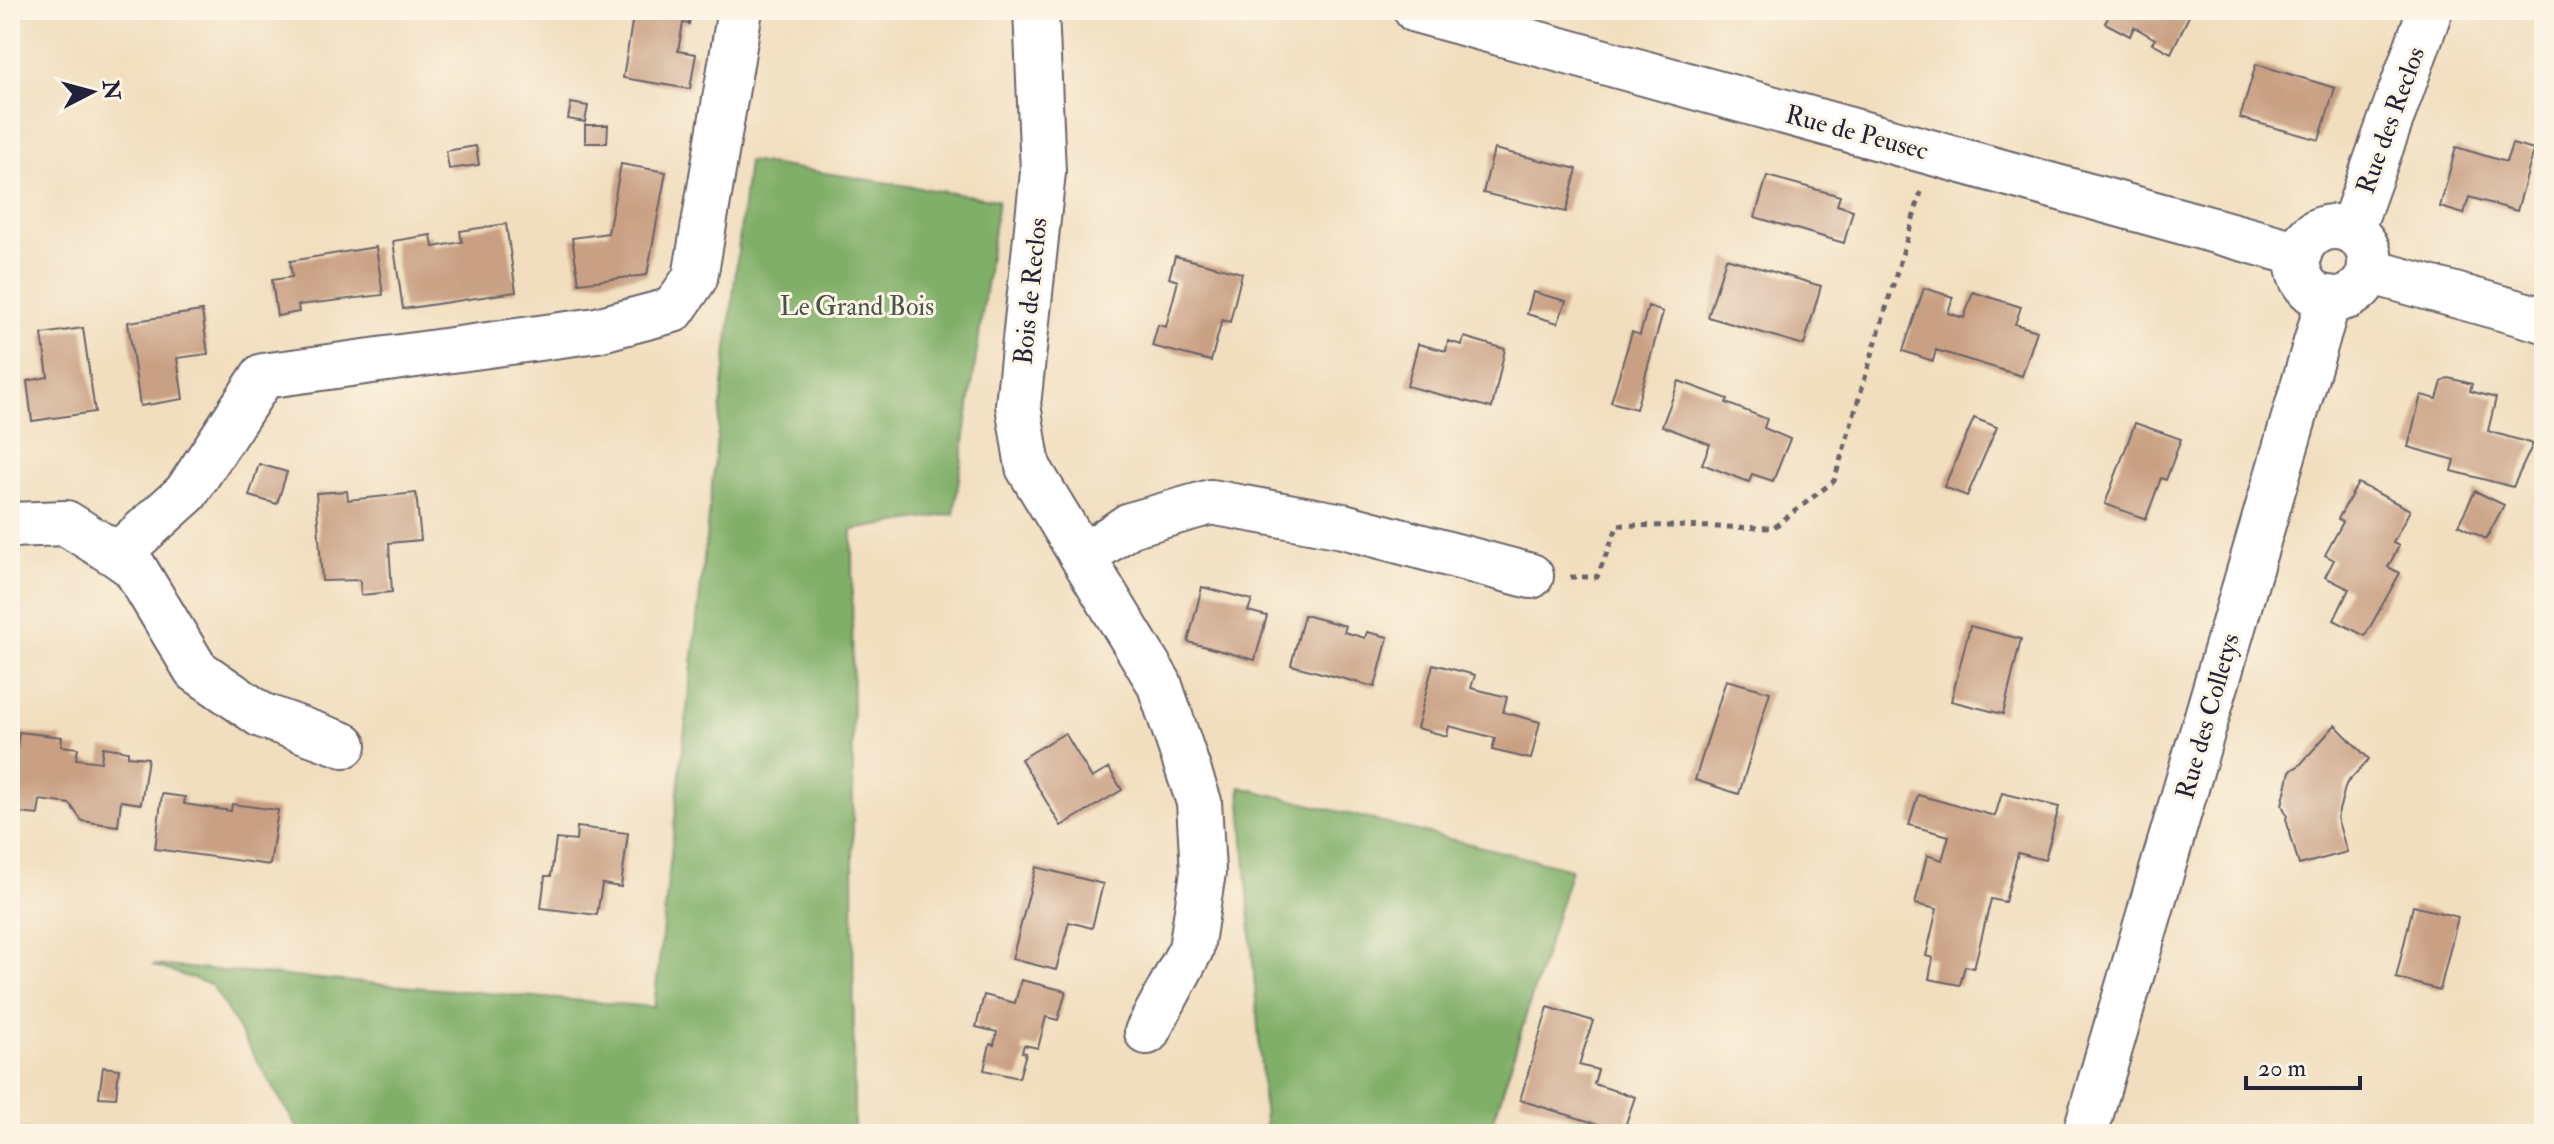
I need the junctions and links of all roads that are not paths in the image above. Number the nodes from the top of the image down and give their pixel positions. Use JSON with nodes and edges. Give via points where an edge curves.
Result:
{"nodes":[{"id":1,"x":740,"y":10,"type":"edge"},
{"id":2,"x":1036,"y":10,"type":"edge"},
{"id":3,"x":1416,"y":10,"type":"edge"},
{"id":4,"x":2430,"y":10,"type":"edge"},
{"id":5,"x":2351,"y":231,"type":"junction"},
{"id":6,"x":2299,"y":254,"type":"junction"},
{"id":7,"x":2369,"y":271,"type":"junction"},
{"id":8,"x":2329,"y":298,"type":"junction"},
{"id":9,"x":2544,"y":320,"type":"edge"},
{"id":10,"x":10,"y":525,"type":"edge"},
{"id":11,"x":117,"y":555,"type":"junction"},
{"id":12,"x":1084,"y":556,"type":"junction"},
{"id":13,"x":1531,"y":576,"type":"road end"},
{"id":14,"x":344,"y":745,"type":"dead end"},
{"id":15,"x":1147,"y":1032,"type":"dead end"},
{"id":16,"x":2085,"y":1134,"type":"edge"}],
"edges":[{"from":1,"to":11,"type":"street","via":[[695,278],[673,310],[597,330],[263,376],[186,493]]},
{"from":2,"to":12,"type":"street","name":"Bois de Reclos","via":[[1043,172],[1018,405],[1028,467]]},
{"from":3,"to":6,"type":"street","name":"Rue de Peusec"},
{"from":4,"to":5,"type":"street","name":"Rue des Reclos"},
{"from":5,"to":6,"type":"street","via":[[2320,230]]},
{"from":5,"to":7,"type":"street","via":[[2367,248]]},
{"from":6,"to":8,"type":"street","via":[[2301,277],[2317,295]]},
{"from":7,"to":8,"type":"street","via":[[2358,290]]},
{"from":7,"to":9,"type":"street"},
{"from":8,"to":16,"type":"street","name":"Rue des Colletys"},
{"from":10,"to":11,"type":"street","via":[[66,523]]},
{"from":11,"to":14,"type":"street","via":[[134,567],[196,670],[261,715]]},
{"from":12,"to":13,"type":"street","via":[[1130,525],[1211,502],[1343,526]]},
{"from":12,"to":15,"type":"street","name":"Bois de Reclos","via":[[1159,683],[1199,802],[1203,872],[1191,949]]}]}
